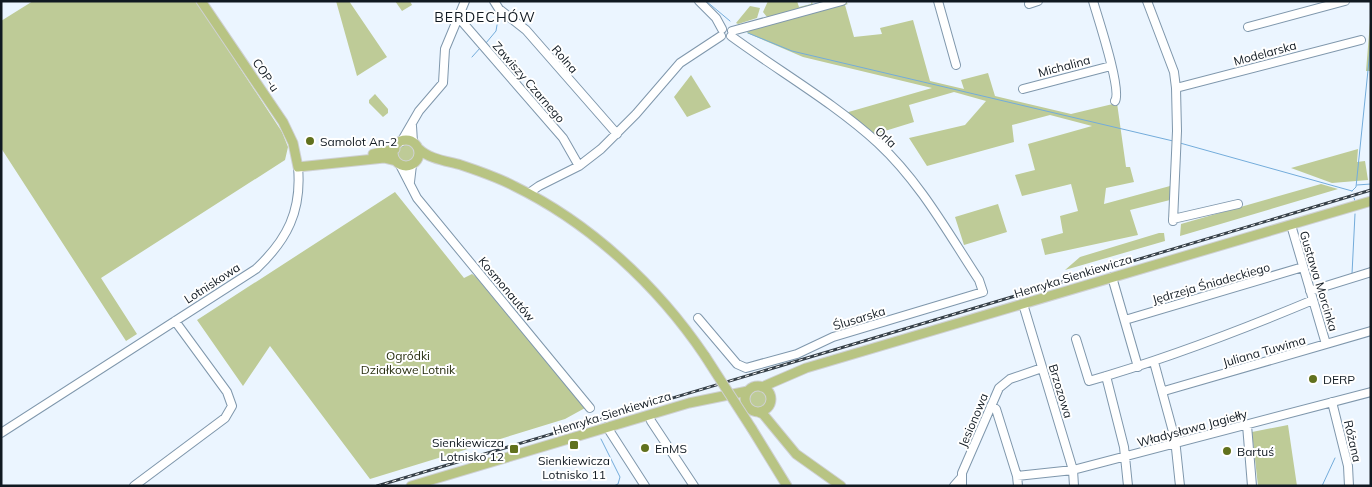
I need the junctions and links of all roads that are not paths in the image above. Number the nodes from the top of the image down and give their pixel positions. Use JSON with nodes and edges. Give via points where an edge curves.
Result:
{"nodes":[{"id":1,"x":201,"y":1,"type":"edge"},
{"id":2,"x":465,"y":1,"type":"edge"},
{"id":3,"x":494,"y":1,"type":"edge"},
{"id":4,"x":699,"y":1,"type":"edge"},
{"id":5,"x":842,"y":1,"type":"edge"},
{"id":6,"x":938,"y":1,"type":"edge"},
{"id":7,"x":1038,"y":1,"type":"edge"},
{"id":8,"x":1093,"y":1,"type":"edge"},
{"id":9,"x":1147,"y":1,"type":"edge"},
{"id":10,"x":1345,"y":1,"type":"edge"},
{"id":11,"x":1029,"y":4,"type":"dead end"},
{"id":12,"x":458,"y":17,"type":"junction"},
{"id":13,"x":748,"y":26,"type":"junction"},
{"id":14,"x":1248,"y":27,"type":"dead end"},
{"id":15,"x":722,"y":32,"type":"junction"},
{"id":16,"x":731,"y":33,"type":"junction"},
{"id":17,"x":1361,"y":40,"type":"dead end"},
{"id":18,"x":745,"y":46,"type":"junction"},
{"id":19,"x":956,"y":65,"type":"dead end"},
{"id":20,"x":1111,"y":66,"type":"junction"},
{"id":21,"x":1176,"y":88,"type":"junction"},
{"id":22,"x":1023,"y":89,"type":"dead end"},
{"id":23,"x":1115,"y":101,"type":"dead end"},
{"id":24,"x":411,"y":124,"type":"junction"},
{"id":25,"x":617,"y":134,"type":"junction"},
{"id":26,"x":398,"y":145,"type":"junction"},
{"id":27,"x":416,"y":146,"type":"junction"},
{"id":28,"x":437,"y":159,"type":"junction"},
{"id":29,"x":398,"y":163,"type":"junction"},
{"id":30,"x":414,"y":163,"type":"junction"},
{"id":31,"x":298,"y":164,"type":"junction"},
{"id":32,"x":579,"y":166,"type":"junction"},
{"id":33,"x":410,"y":184,"type":"junction"},
{"id":34,"x":544,"y":184,"type":"junction"},
{"id":35,"x":528,"y":194,"type":"junction"},
{"id":36,"x":542,"y":201,"type":"junction"},
{"id":37,"x":1371,"y":201,"type":"edge"},
{"id":38,"x":1238,"y":204,"type":"dead end"},
{"id":39,"x":1291,"y":225,"type":"junction"},
{"id":40,"x":1303,"y":268,"type":"junction"},
{"id":41,"x":1371,"y":272,"type":"edge"},
{"id":42,"x":1112,"y":277,"type":"junction"},
{"id":43,"x":1310,"y":291,"type":"junction"},
{"id":44,"x":983,"y":292,"type":"joint"},
{"id":45,"x":1313,"y":300,"type":"junction"},
{"id":46,"x":1023,"y":304,"type":"junction"},
{"id":47,"x":698,"y":318,"type":"dead end"},
{"id":48,"x":1125,"y":320,"type":"junction"},
{"id":49,"x":175,"y":321,"type":"junction"},
{"id":50,"x":1371,"y":331,"type":"edge"},
{"id":51,"x":1076,"y":339,"type":"dead end"},
{"id":52,"x":1326,"y":344,"type":"junction"},
{"id":53,"x":1154,"y":362,"type":"junction"},
{"id":54,"x":1138,"y":367,"type":"junction"},
{"id":55,"x":1042,"y":368,"type":"junction"},
{"id":56,"x":1106,"y":376,"type":"junction"},
{"id":57,"x":783,"y":378,"type":"junction"},
{"id":58,"x":762,"y":387,"type":"junction"},
{"id":59,"x":748,"y":391,"type":"junction"},
{"id":60,"x":1164,"y":391,"type":"junction"},
{"id":61,"x":1371,"y":392,"type":"edge"},
{"id":62,"x":728,"y":395,"type":"junction"},
{"id":63,"x":770,"y":396,"type":"junction"},
{"id":64,"x":1332,"y":402,"type":"junction"},
{"id":65,"x":746,"y":403,"type":"junction"},
{"id":66,"x":991,"y":406,"type":"junction"},
{"id":67,"x":769,"y":407,"type":"junction"},
{"id":68,"x":590,"y":408,"type":"dead end"},
{"id":69,"x":758,"y":412,"type":"junction"},
{"id":70,"x":649,"y":415,"type":"junction"},
{"id":71,"x":1247,"y":425,"type":"junction"},
{"id":72,"x":607,"y":427,"type":"junction"},
{"id":73,"x":777,"y":431,"type":"junction"},
{"id":74,"x":1,"y":433,"type":"edge"},
{"id":75,"x":1176,"y":444,"type":"junction"},
{"id":76,"x":1126,"y":457,"type":"junction"},
{"id":77,"x":1073,"y":470,"type":"junction"},
{"id":78,"x":1017,"y":476,"type":"junction"},
{"id":79,"x":962,"y":482,"type":"edge"},
{"id":80,"x":134,"y":486,"type":"edge"},
{"id":81,"x":411,"y":486,"type":"edge"},
{"id":82,"x":645,"y":486,"type":"edge"},
{"id":83,"x":694,"y":486,"type":"edge"},
{"id":84,"x":787,"y":486,"type":"edge"},
{"id":85,"x":840,"y":486,"type":"edge"},
{"id":86,"x":954,"y":486,"type":"edge"},
{"id":87,"x":1018,"y":486,"type":"edge"},
{"id":88,"x":1074,"y":486,"type":"edge"},
{"id":89,"x":1128,"y":486,"type":"edge"},
{"id":90,"x":1180,"y":486,"type":"edge"},
{"id":91,"x":1252,"y":486,"type":"edge"},
{"id":92,"x":1349,"y":486,"type":"edge"}],
"edges":[{"from":1,"to":31,"type":"main road","name":"COP-u","via":[[283,122]]},
{"from":2,"to":12,"type":"street"},
{"from":3,"to":25,"type":"street","name":"Rolna","via":[[499,9],[526,30]]},
{"from":4,"to":15,"type":"street","via":[[716,18]]},
{"from":5,"to":13,"type":"street"},
{"from":6,"to":19,"type":"street"},
{"from":7,"to":11,"type":"street"},
{"from":8,"to":20,"type":"street","name":"Michalina"},
{"from":9,"to":21,"type":"street","via":[[1174,72]]},
{"from":10,"to":14,"type":"street"},
{"from":12,"to":24,"type":"street","via":[[443,58],[443,83]]},
{"from":12,"to":32,"type":"street","name":"Zawiszy Czarnego","via":[[552,125]]},
{"from":13,"to":16,"type":"street"},
{"from":13,"to":18,"type":"street","via":[[742,36]]},
{"from":15,"to":16,"type":"street","via":[[726,39]]},
{"from":15,"to":25,"type":"street","via":[[680,62]]},
{"from":16,"to":18,"type":"street","name":"Orla"},
{"from":17,"to":21,"type":"street","name":"Modelarska"},
{"from":18,"to":44,"type":"street","name":"Orla","via":[[841,112],[879,144],[916,184],[979,280]]},
{"from":20,"to":22,"type":"street","name":"Michalina"},
{"from":20,"to":23,"type":"street","name":"Michalina","via":[[1117,96]]},
{"from":21,"to":38,"type":"street","via":[[1173,220]]},
{"from":24,"to":26,"type":"street"},
{"from":24,"to":27,"type":"street"},
{"from":25,"to":32,"type":"street"},
{"from":26,"to":27,"type":"main road"},
{"from":26,"to":29,"type":"main road"},
{"from":26,"to":31,"type":"main road","via":[[371,154]]},
{"from":27,"to":28,"type":"main road"},
{"from":27,"to":30,"type":"main road"},
{"from":28,"to":30,"type":"main road"},
{"from":28,"to":35,"type":"main road","via":[[486,173]]},
{"from":29,"to":30,"type":"main road"},
{"from":29,"to":31,"type":"main road","via":[[384,158]]},
{"from":29,"to":33,"type":"street","name":"Kosmonautów"},
{"from":30,"to":33,"type":"street"},
{"from":31,"to":49,"type":"street","name":"Lotniskowa","via":[[299,192],[295,213],[275,251],[256,269]]},
{"from":32,"to":34,"type":"street"},
{"from":33,"to":68,"type":"street","name":"Kosmonautów","via":[[417,198]]},
{"from":34,"to":35,"type":"street"},
{"from":34,"to":36,"type":"street"},
{"from":35,"to":36,"type":"main road"},
{"from":36,"to":84,"type":"main road","bridge":true,"via":[[600,243],[645,282],[675,315],[705,356]]},
{"from":37,"to":39,"type":"main road","name":"Henryka Sienkiewicza"},
{"from":39,"to":40,"type":"street","name":"Gustawa Morcinka"},
{"from":39,"to":42,"type":"main road","name":"Henryka Sienkiewicza"},
{"from":40,"to":43,"type":"street","name":"Gustawa Morcinka"},
{"from":40,"to":48,"type":"street","name":"Jędrzeja Śniadeckiego"},
{"from":41,"to":43,"type":"street"},
{"from":42,"to":46,"type":"main road","name":"Henryka Sienkiewicza"},
{"from":42,"to":48,"type":"street"},
{"from":43,"to":45,"type":"street","name":"Gustawa Morcinka"},
{"from":44,"to":47,"type":"street","name":"Ślusarska","via":[[833,337],[797,354],[743,368]]},
{"from":45,"to":52,"type":"street","name":"Gustawa Morcinka"},
{"from":45,"to":53,"type":"street"},
{"from":46,"to":55,"type":"street","name":"Brzozowa"},
{"from":46,"to":57,"type":"main road","name":"Henryka Sienkiewicza","via":[[806,368]]},
{"from":48,"to":54,"type":"street"},
{"from":49,"to":74,"type":"street","name":"Lotniskowa"},
{"from":49,"to":80,"type":"street","via":[[227,392],[232,406],[225,418]]},
{"from":50,"to":52,"type":"street","name":"Juliana Tuwima"},
{"from":51,"to":56,"type":"street","via":[[1089,382]]},
{"from":52,"to":60,"type":"street","name":"Juliana Tuwima"},
{"from":53,"to":54,"type":"street"},
{"from":53,"to":60,"type":"street"},
{"from":54,"to":56,"type":"street"},
{"from":55,"to":66,"type":"street","name":"Jesionowa","via":[[1003,382]]},
{"from":55,"to":77,"type":"street","name":"Brzozowa"},
{"from":56,"to":76,"type":"street"},
{"from":57,"to":58,"type":"main road","name":"Henryka Sienkiewicza"},
{"from":57,"to":63,"type":"main road"},
{"from":58,"to":59,"type":"main road"},
{"from":58,"to":63,"type":"main road"},
{"from":59,"to":62,"type":"main road","name":"Henryka Sienkiewicza"},
{"from":59,"to":65,"type":"main road"},
{"from":60,"to":75,"type":"street"},
{"from":61,"to":64,"type":"street","name":"Władysława Jagiełły"},
{"from":62,"to":65,"type":"main road"},
{"from":62,"to":70,"type":"main road","name":"Henryka Sienkiewicza"},
{"from":63,"to":67,"type":"main road"},
{"from":64,"to":71,"type":"street","name":"Władysława Jagiełły"},
{"from":64,"to":92,"type":"street","name":"Różana","via":[[1348,466]]},
{"from":65,"to":69,"type":"main road"},
{"from":66,"to":78,"type":"street","via":[[996,409]]},
{"from":66,"to":79,"type":"street","name":"Jesionowa"},
{"from":67,"to":69,"type":"main road"},
{"from":67,"to":73,"type":"main road"},
{"from":69,"to":73,"type":"main road"},
{"from":70,"to":72,"type":"main road","name":"Henryka Sienkiewicza"},
{"from":70,"to":83,"type":"street"},
{"from":71,"to":75,"type":"street","name":"Władysława Jagiełły"},
{"from":71,"to":91,"type":"street"},
{"from":72,"to":81,"type":"main road","name":"Henryka Sienkiewicza"},
{"from":72,"to":82,"type":"street"},
{"from":73,"to":85,"type":"main road","via":[[808,464]]},
{"from":75,"to":76,"type":"street","name":"Władysława Jagiełły"},
{"from":75,"to":90,"type":"street"},
{"from":76,"to":77,"type":"street","name":"Władysława Jagiełły"},
{"from":76,"to":89,"type":"street"},
{"from":77,"to":78,"type":"street","name":"Władysława Jagiełły"},
{"from":77,"to":88,"type":"street","name":"Brzozowa"},
{"from":78,"to":87,"type":"street"},
{"from":79,"to":86,"type":"street","name":"Jesionowa"}]}
